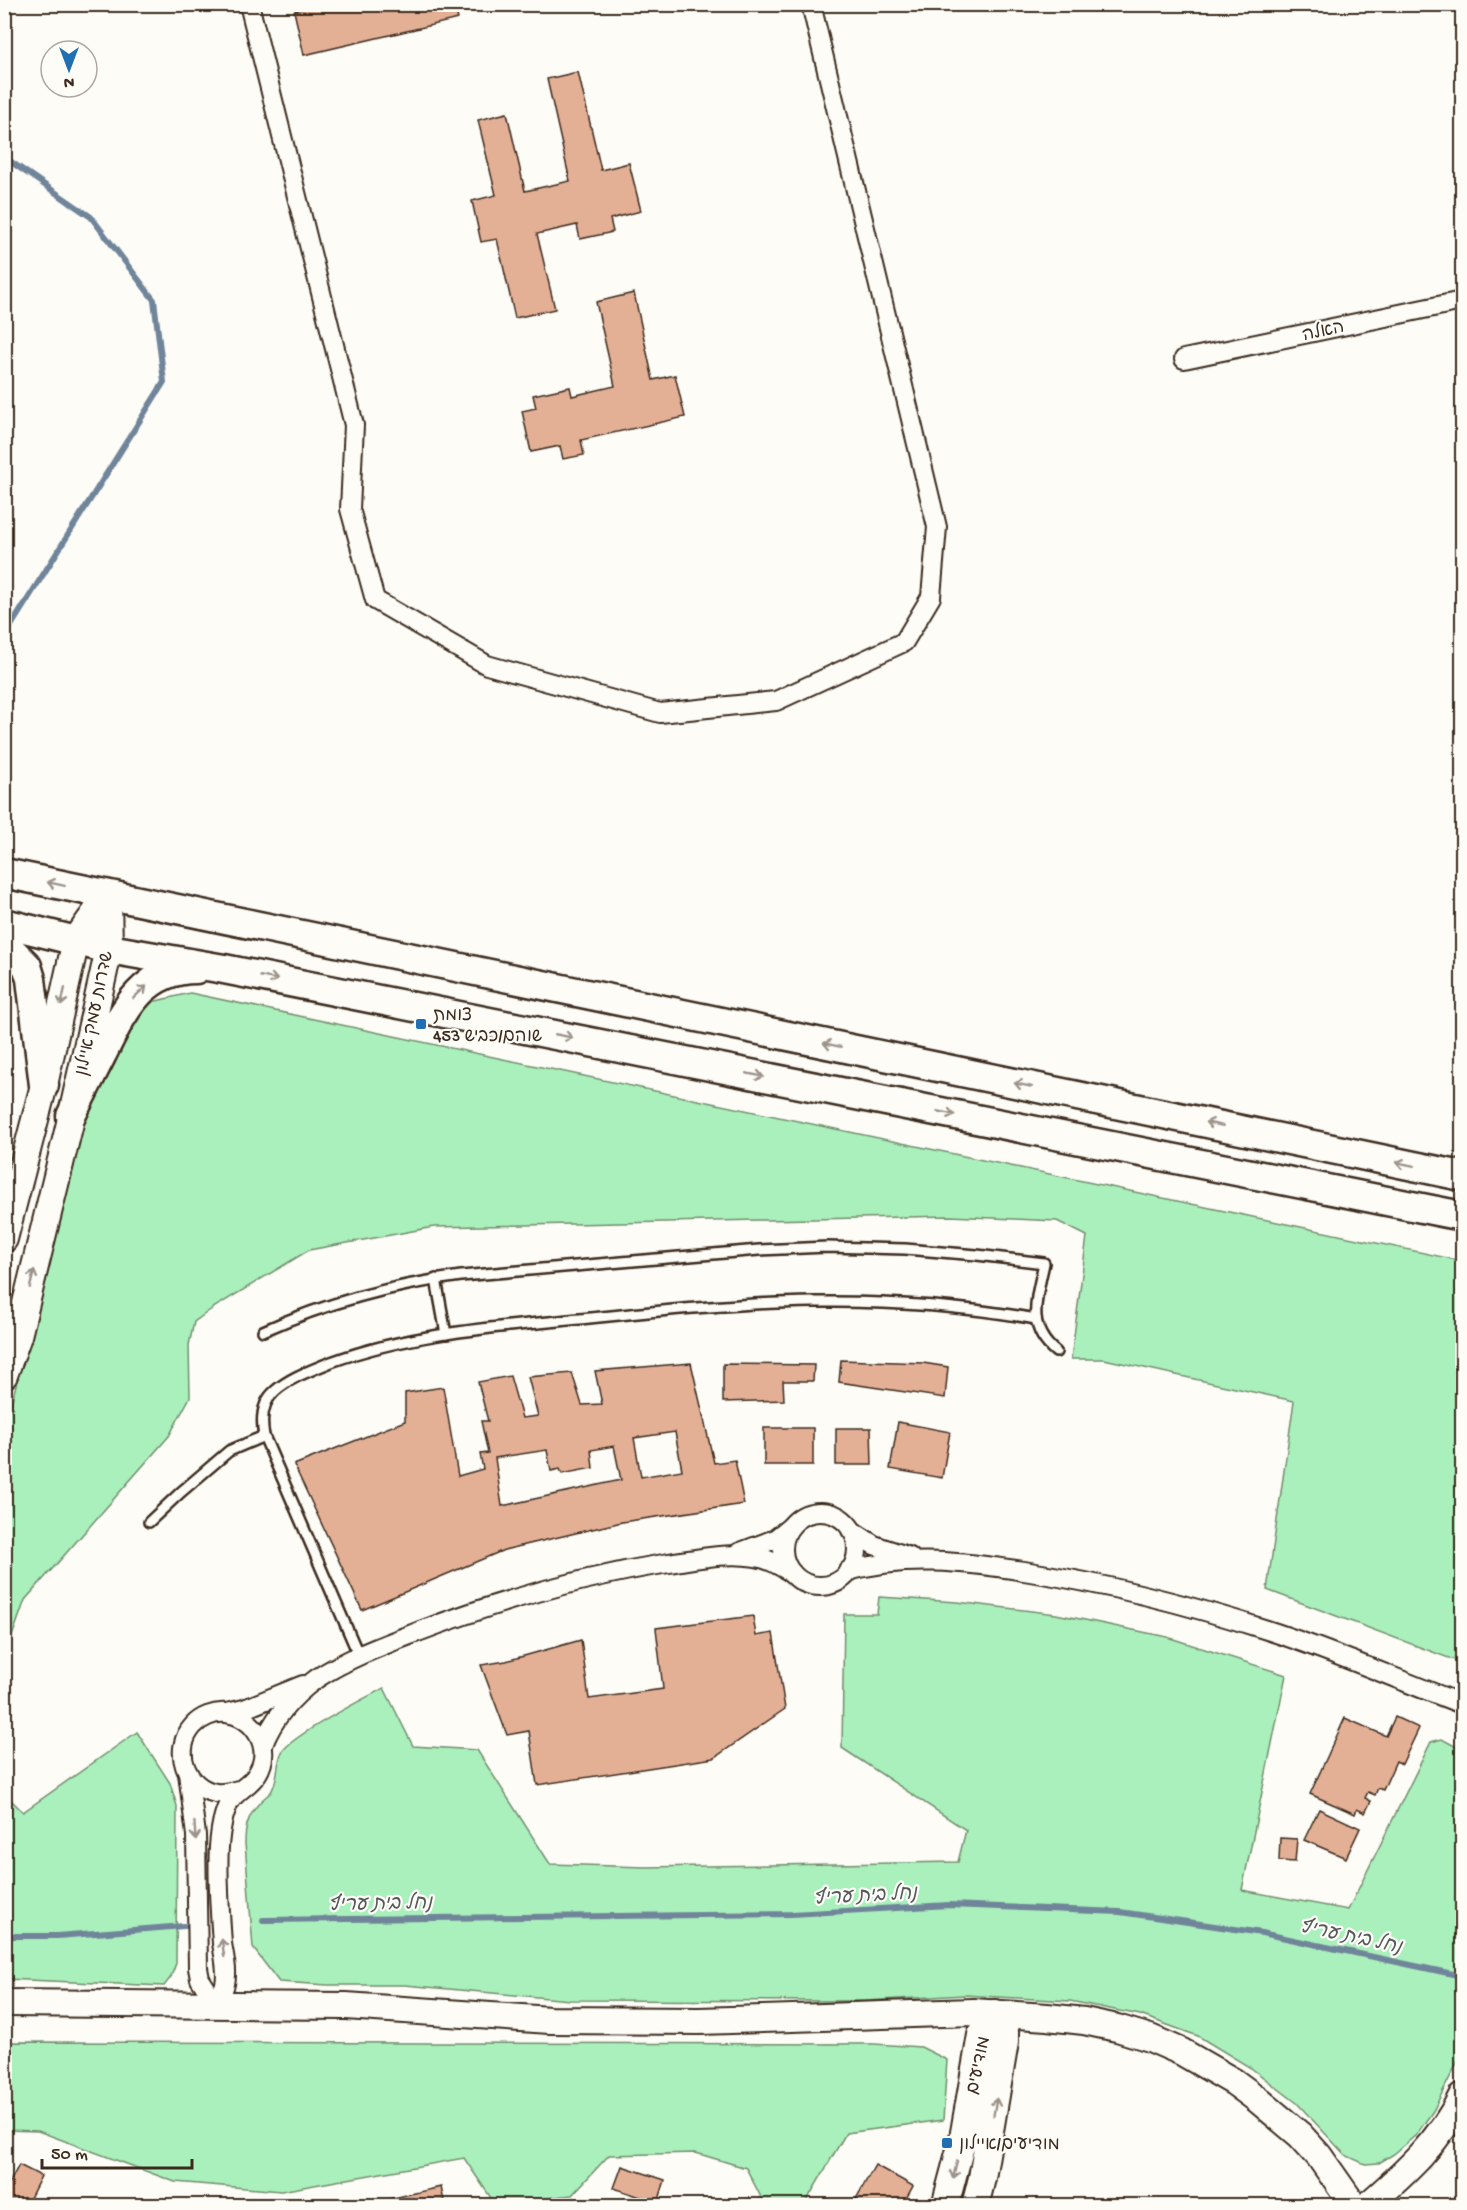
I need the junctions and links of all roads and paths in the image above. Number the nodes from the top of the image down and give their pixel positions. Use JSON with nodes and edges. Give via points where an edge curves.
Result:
{"nodes":[{"id":1,"x":249,"y":4,"type":"edge"},
{"id":2,"x":811,"y":4,"type":"edge"},
{"id":3,"x":1462,"y":301,"type":"edge"},
{"id":4,"x":1184,"y":359,"type":"dead end"},
{"id":5,"x":4,"y":873,"type":"edge"},
{"id":6,"x":108,"y":895,"type":"junction"},
{"id":7,"x":4,"y":923,"type":"edge"},
{"id":8,"x":76,"y":940,"type":"junction"},
{"id":9,"x":4,"y":943,"type":"edge"},
{"id":10,"x":109,"y":949,"type":"junction"},
{"id":11,"x":224,"y":969,"type":"junction"},
{"id":12,"x":44,"y":1085,"type":"junction"},
{"id":13,"x":71,"y":1116,"type":"junction"},
{"id":14,"x":1462,"y":1176,"type":"edge"},
{"id":15,"x":1462,"y":1216,"type":"edge"},
{"id":16,"x":4,"y":1239,"type":"edge"},
{"id":17,"x":436,"y":1279,"type":"junction"},
{"id":18,"x":1036,"y":1318,"type":"junction"},
{"id":19,"x":263,"y":1331,"type":"dead end"},
{"id":20,"x":446,"y":1334,"type":"junction"},
{"id":21,"x":1056,"y":1352,"type":"dead end"},
{"id":22,"x":4,"y":1375,"type":"edge"},
{"id":23,"x":264,"y":1436,"type":"junction"},
{"id":24,"x":149,"y":1522,"type":"dead end"},
{"id":25,"x":790,"y":1527,"type":"junction"},
{"id":26,"x":851,"y":1530,"type":"junction"},
{"id":27,"x":727,"y":1556,"type":"junction"},
{"id":28,"x":923,"y":1561,"type":"junction"},
{"id":29,"x":848,"y":1571,"type":"junction"},
{"id":30,"x":792,"y":1573,"type":"junction"},
{"id":31,"x":359,"y":1656,"type":"junction"},
{"id":32,"x":316,"y":1680,"type":"junction"},
{"id":33,"x":1462,"y":1704,"type":"edge"},
{"id":34,"x":227,"y":1713,"type":"junction"},
{"id":35,"x":263,"y":1745,"type":"junction"},
{"id":36,"x":188,"y":1773,"type":"junction"},
{"id":37,"x":238,"y":1790,"type":"junction"},
{"id":38,"x":4,"y":2003,"type":"edge"},
{"id":39,"x":217,"y":2005,"type":"junction"},
{"id":40,"x":995,"y":2013,"type":"junction"},
{"id":41,"x":1462,"y":2096,"type":"edge"},
{"id":42,"x":945,"y":2205,"type":"edge"},
{"id":43,"x":975,"y":2205,"type":"edge"},
{"id":44,"x":1354,"y":2205,"type":"edge"},
{"id":45,"x":1367,"y":2205,"type":"edge"}],
"edges":[{"from":1,"to":2,"type":"street","via":[[354,425],[350,509],[375,600],[487,664],[660,712],[776,700],[904,642],[931,597],[937,527]]},
{"from":3,"to":4,"type":"street","name":"האלה"},
{"from":6,"to":5,"type":"main road","one_way":true},
{"from":6,"to":8,"type":"street","name":"שדרות עמק איילון"},
{"from":6,"to":10,"type":"street","name":"שדרות עמק איילון"},
{"from":14,"to":6,"type":"main road","one_way":true},
{"from":7,"to":8,"type":"main road"},
{"from":8,"to":10,"type":"main road"},
{"from":8,"to":12,"type":"street","name":"שדרות עמק איילון","one_way":true},
{"from":9,"to":12,"type":"main road","via":[[27,966],[31,979]]},
{"from":10,"to":11,"type":"main road"},
{"from":10,"to":13,"type":"street","name":"שדרות עמק איילון"},
{"from":13,"to":11,"type":"main road","one_way":true,"via":[[132,999],[146,986],[186,969]]},
{"from":11,"to":15,"type":"main road","one_way":true},
{"from":12,"to":16,"type":"street","name":"שדרות עמק איילון"},
{"from":22,"to":13,"type":"street","name":"שדרות עמק איילון","one_way":true,"via":[[18,1336]]},
{"from":17,"to":18,"type":"lane","via":[[759,1250],[905,1250],[1044,1263]]},
{"from":17,"to":19,"type":"lane","via":[[373,1292]]},
{"from":17,"to":20,"type":"lane"},
{"from":18,"to":20,"type":"lane","via":[[943,1306],[814,1302],[677,1309]]},
{"from":18,"to":21,"type":"lane","via":[[1046,1344]]},
{"from":20,"to":23,"type":"lane","via":[[350,1355],[285,1383],[266,1401],[262,1414]]},
{"from":23,"to":24,"type":"lane","via":[[229,1451]]},
{"from":23,"to":31,"type":"lane"},
{"from":25,"to":26,"type":"street","via":[[802,1516],[824,1512],[841,1519]]},
{"from":25,"to":27,"type":"street","via":[[762,1545]]},
{"from":25,"to":30,"type":"street","via":[[783,1553]]},
{"from":26,"to":28,"type":"street","via":[[874,1545]]},
{"from":26,"to":29,"type":"street","via":[[856,1554]]},
{"from":27,"to":30,"type":"street","via":[[756,1557]]},
{"from":27,"to":31,"type":"street","via":[[647,1567],[547,1588]]},
{"from":28,"to":29,"type":"street"},
{"from":28,"to":33,"type":"street","via":[[1032,1572],[1149,1595],[1268,1630]]},
{"from":29,"to":30,"type":"street","via":[[834,1583],[822,1585],[807,1583]]},
{"from":31,"to":32,"type":"street"},
{"from":32,"to":34,"type":"street"},
{"from":32,"to":35,"type":"street","via":[[280,1713]]},
{"from":34,"to":35,"type":"street","via":[[253,1726]]},
{"from":34,"to":36,"type":"street","via":[[204,1717],[187,1734],[182,1758]]},
{"from":35,"to":37,"type":"street","via":[[259,1772]]},
{"from":36,"to":37,"type":"street","via":[[209,1791],[225,1794]]},
{"from":36,"to":39,"type":"street","one_way":true,"via":[[196,1835],[198,1968]]},
{"from":39,"to":37,"type":"street","one_way":true,"via":[[225,1984],[226,1965],[219,1848],[224,1815]]},
{"from":38,"to":39,"type":"street"},
{"from":39,"to":40,"type":"street","via":[[346,2006],[550,2020],[699,2021]]},
{"from":40,"to":42,"type":"street","name":"מודיעים","one_way":true,"via":[[981,2035],[963,2138]]},
{"from":43,"to":40,"type":"street","name":"מודיעים","one_way":true,"via":[[1004,2050],[1005,2032]]},
{"from":40,"to":44,"type":"street","via":[[1117,2028],[1191,2056],[1257,2098],[1299,2135]]},
{"from":41,"to":45,"type":"street","via":[[1435,2142]]}]}
